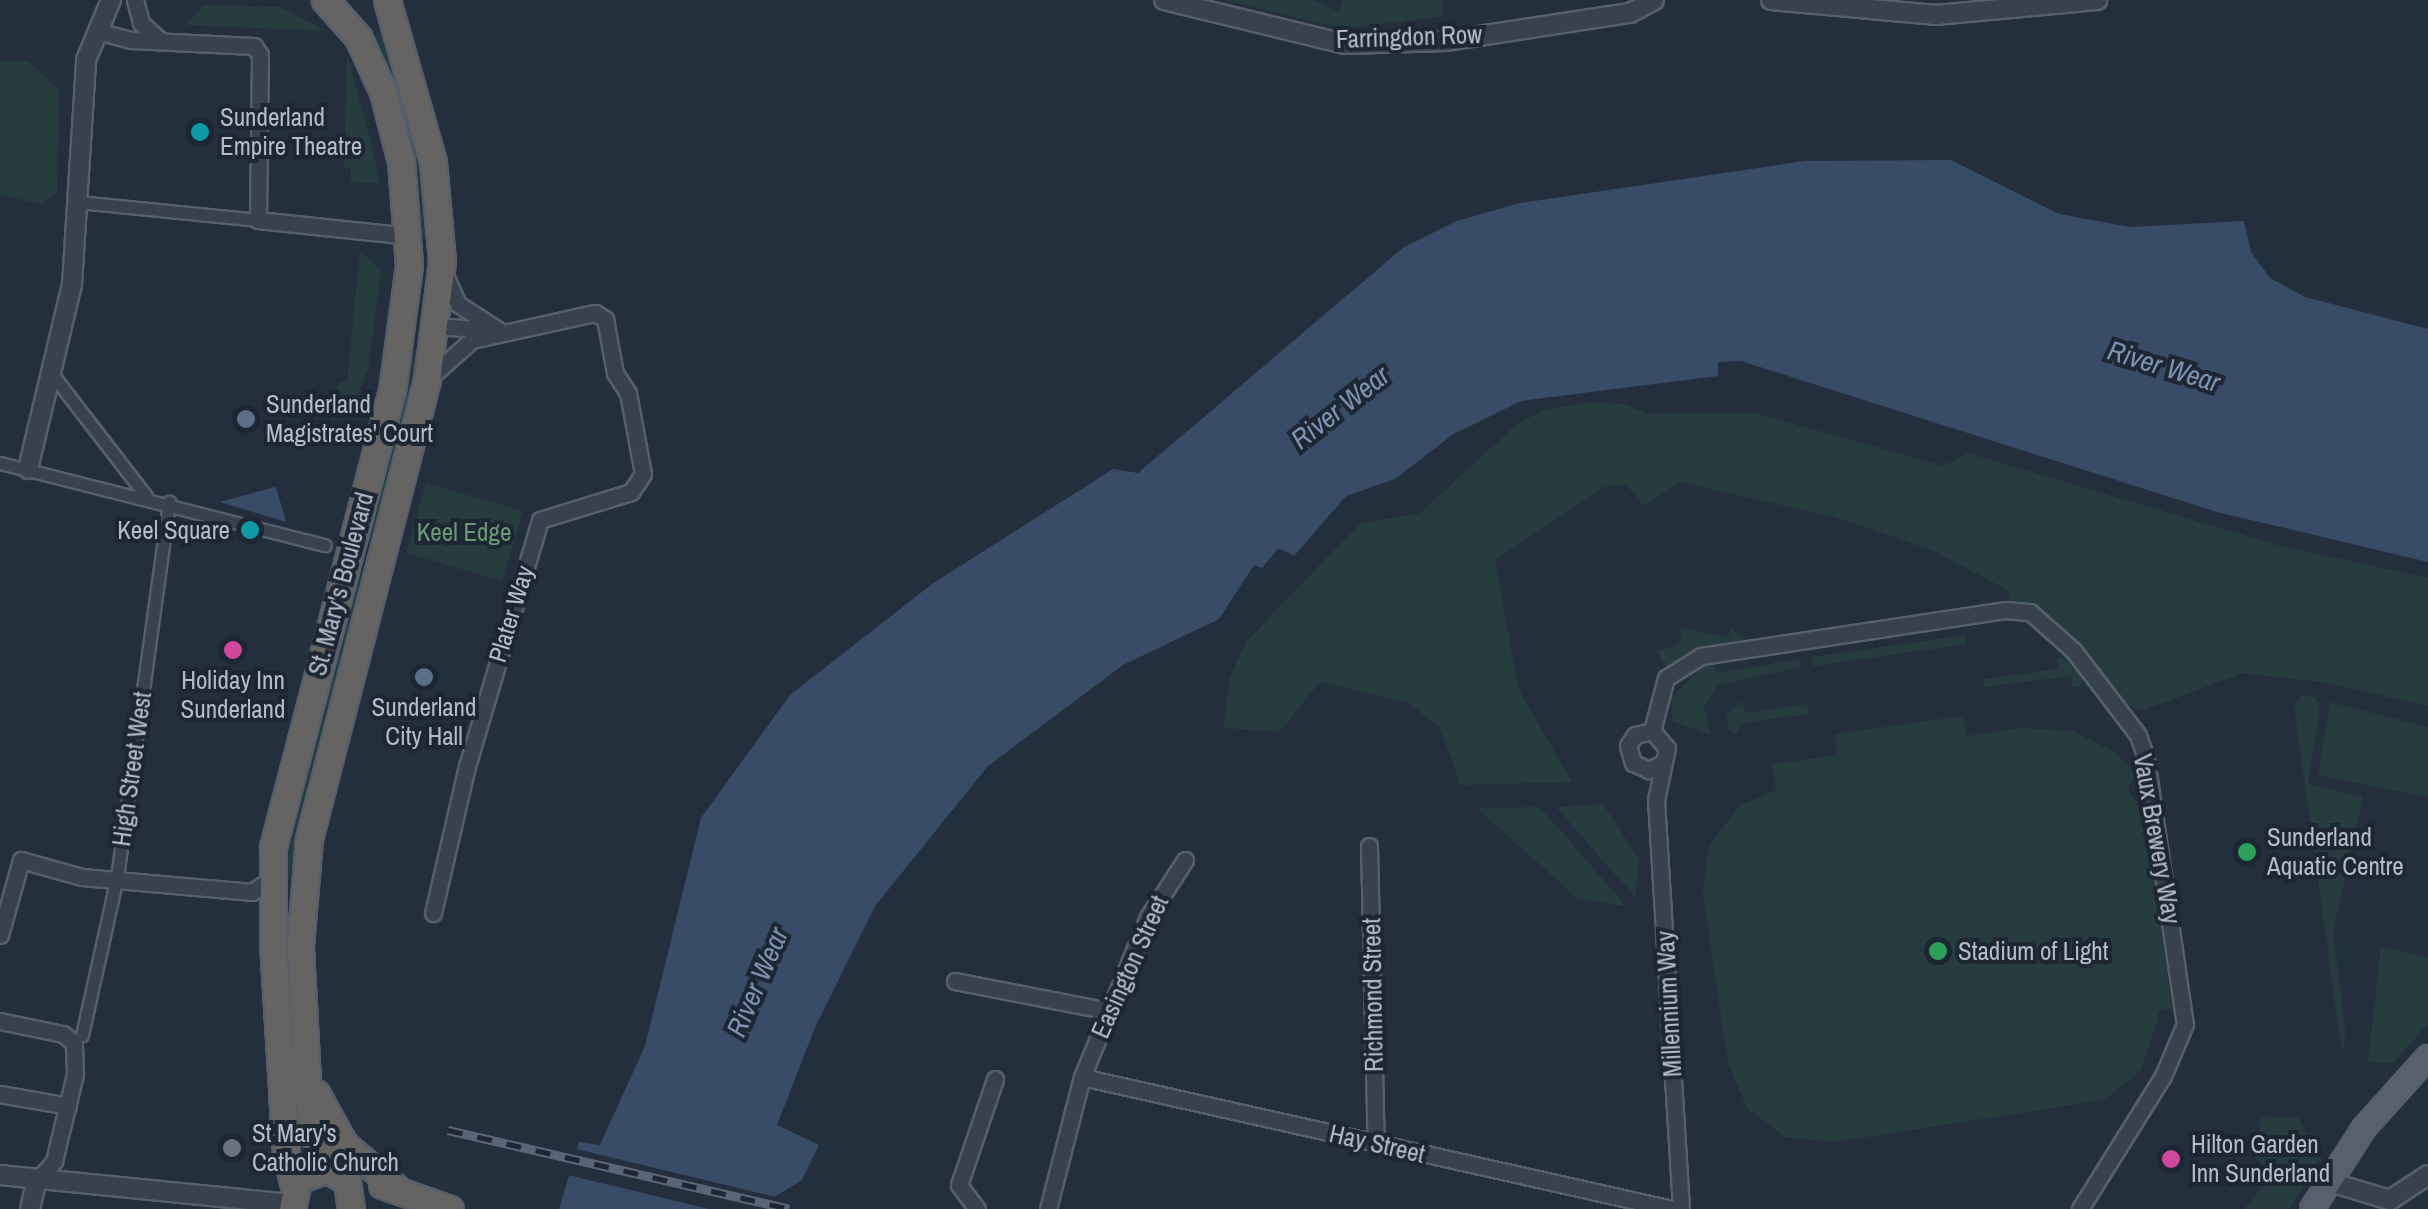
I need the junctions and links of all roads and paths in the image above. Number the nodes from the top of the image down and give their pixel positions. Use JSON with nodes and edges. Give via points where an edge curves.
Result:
{"nodes":[{"id":1,"x":124,"y":0,"type":"edge"},
{"id":2,"x":135,"y":0,"type":"edge"},
{"id":3,"x":325,"y":0,"type":"edge"},
{"id":4,"x":387,"y":0,"type":"edge"},
{"id":5,"x":1164,"y":0,"type":"edge"},
{"id":6,"x":1654,"y":0,"type":"edge"},
{"id":7,"x":1771,"y":0,"type":"edge"},
{"id":8,"x":2097,"y":0,"type":"edge"},
{"id":9,"x":109,"y":6,"type":"edge"},
{"id":10,"x":97,"y":31,"type":"junction"},
{"id":11,"x":160,"y":40,"type":"junction"},
{"id":12,"x":79,"y":202,"type":"junction"},
{"id":13,"x":258,"y":220,"type":"junction"},
{"id":14,"x":409,"y":236,"type":"junction"},
{"id":15,"x":442,"y":260,"type":"junction"},
{"id":16,"x":437,"y":326,"type":"junction"},
{"id":17,"x":498,"y":330,"type":"junction"},
{"id":18,"x":52,"y":374,"type":"junction"},
{"id":19,"x":427,"y":380,"type":"junction"},
{"id":20,"x":0,"y":463,"type":"edge"},
{"id":21,"x":28,"y":469,"type":"junction"},
{"id":22,"x":146,"y":496,"type":"junction"},
{"id":23,"x":169,"y":502,"type":"junction"},
{"id":24,"x":326,"y":545,"type":"dead end"},
{"id":25,"x":1652,"y":731,"type":"junction"},
{"id":26,"x":1663,"y":763,"type":"junction"},
{"id":27,"x":1643,"y":770,"type":"junction"},
{"id":28,"x":1656,"y":800,"type":"junction"},
{"id":29,"x":1369,"y":846,"type":"dead end"},
{"id":30,"x":1185,"y":860,"type":"dead end"},
{"id":31,"x":117,"y":880,"type":"junction"},
{"id":32,"x":270,"y":880,"type":"junction"},
{"id":33,"x":433,"y":912,"type":"dead end"},
{"id":34,"x":2,"y":934,"type":"edge"},
{"id":35,"x":955,"y":980,"type":"dead end"},
{"id":36,"x":1110,"y":1010,"type":"junction"},
{"id":37,"x":0,"y":1021,"type":"edge"},
{"id":38,"x":78,"y":1039,"type":"junction"},
{"id":39,"x":2428,"y":1057,"type":"edge"},
{"id":40,"x":309,"y":1073,"type":"junction"},
{"id":41,"x":1082,"y":1077,"type":"junction"},
{"id":42,"x":995,"y":1079,"type":"dead end"},
{"id":43,"x":0,"y":1094,"type":"edge"},
{"id":44,"x":68,"y":1106,"type":"junction"},
{"id":45,"x":1376,"y":1144,"type":"junction"},
{"id":46,"x":2428,"y":1175,"type":"edge"},
{"id":47,"x":0,"y":1176,"type":"edge"},
{"id":48,"x":341,"y":1176,"type":"junction"},
{"id":49,"x":36,"y":1182,"type":"junction"},
{"id":50,"x":2330,"y":1182,"type":"junction"},
{"id":51,"x":395,"y":1186,"type":"junction"},
{"id":52,"x":292,"y":1200,"type":"edge"},
{"id":53,"x":30,"y":1209,"type":"edge"},
{"id":54,"x":351,"y":1209,"type":"edge"},
{"id":55,"x":450,"y":1209,"type":"edge"},
{"id":56,"x":977,"y":1209,"type":"edge"},
{"id":57,"x":1048,"y":1209,"type":"edge"},
{"id":58,"x":1672,"y":1209,"type":"edge"},
{"id":59,"x":1681,"y":1209,"type":"edge"},
{"id":60,"x":2080,"y":1209,"type":"edge"},
{"id":61,"x":2312,"y":1209,"type":"edge"}],
"edges":[{"from":1,"to":9,"type":"street"},
{"from":2,"to":11,"type":"street","via":[[141,23]]},
{"from":3,"to":14,"type":"highway","name":"St. Mary's Boulevard","via":[[358,37],[376,72],[400,162]]},
{"from":4,"to":15,"type":"highway","name":"St. Mary's Boulevard","via":[[429,142]]},
{"from":5,"to":6,"type":"street","name":"Farringdon Row","via":[[1345,44],[1446,41],[1630,13]]},
{"from":7,"to":8,"type":"street","via":[[1936,15]]},
{"from":9,"to":10,"type":"street"},
{"from":10,"to":11,"type":"street"},
{"from":10,"to":12,"type":"street","via":[[82,80]]},
{"from":11,"to":13,"type":"street","via":[[243,42],[260,55]]},
{"from":12,"to":13,"type":"street"},
{"from":12,"to":18,"type":"street","via":[[72,285]]},
{"from":13,"to":14,"type":"street"},
{"from":14,"to":32,"type":"highway","name":"St. Mary's Boulevard","via":[[402,349],[286,791]]},
{"from":15,"to":16,"type":"highway","name":"St. Mary's Boulevard"},
{"from":15,"to":17,"type":"street","via":[[452,297]]},
{"from":16,"to":17,"type":"street"},
{"from":16,"to":19,"type":"highway","name":"St. Mary's Boulevard"},
{"from":17,"to":19,"type":"street","via":[[462,345]]},
{"from":17,"to":33,"type":"street","name":"Plater Way","via":[[595,313],[605,320],[643,474],[632,492],[540,520]]},
{"from":18,"to":21,"type":"street"},
{"from":18,"to":22,"type":"street"},
{"from":19,"to":40,"type":"highway","name":"St. Mary's Boulevard","via":[[308,840],[300,946]]},
{"from":20,"to":21,"type":"street"},
{"from":21,"to":22,"type":"street"},
{"from":22,"to":23,"type":"street"},
{"from":23,"to":24,"type":"street"},
{"from":23,"to":31,"type":"street","name":"High Street West"},
{"from":25,"to":26,"type":"street","via":[[1666,742]]},
{"from":25,"to":27,"type":"street","via":[[1635,735],[1628,746],[1629,758]]},
{"from":25,"to":60,"type":"street","name":"Vaux Brewery Way","via":[[1666,678],[1702,656],[2005,610],[2030,612],[2073,650],[2138,735],[2146,758],[2184,1024],[2163,1076]]},
{"from":26,"to":27,"type":"street"},
{"from":26,"to":28,"type":"street","name":"Millennium Way"},
{"from":27,"to":28,"type":"street","name":"Millennium Way"},
{"from":28,"to":59,"type":"street","name":"Millennium Way"},
{"from":29,"to":45,"type":"street","name":"Richmond Street"},
{"from":30,"to":36,"type":"street","name":"Easington Street","via":[[1148,916]]},
{"from":31,"to":32,"type":"street","via":[[252,892]]},
{"from":31,"to":34,"type":"street","via":[[20,860]]},
{"from":31,"to":38,"type":"street","name":"High Street West"},
{"from":32,"to":52,"type":"highway","name":"St. Mary's Boulevard"},
{"from":35,"to":36,"type":"street"},
{"from":36,"to":41,"type":"street","name":"Easington Street"},
{"from":37,"to":38,"type":"street"},
{"from":38,"to":44,"type":"street","name":"High Street West"},
{"from":39,"to":50,"type":"main road","via":[[2364,1128]]},
{"from":40,"to":48,"type":"highway","name":"St. Mary's Boulevard","via":[[312,1130]]},
{"from":40,"to":51,"type":"highway","via":[[338,1137]]},
{"from":41,"to":45,"type":"street","name":"Hay Street"},
{"from":41,"to":57,"type":"street","name":"Easington Street"},
{"from":42,"to":56,"type":"street","via":[[959,1185]]},
{"from":43,"to":44,"type":"street"},
{"from":44,"to":49,"type":"street","name":"High Street West","via":[[54,1161]]},
{"from":45,"to":58,"type":"street","name":"Hay Street"},
{"from":46,"to":50,"type":"street","via":[[2390,1200]]},
{"from":47,"to":49,"type":"street"},
{"from":48,"to":51,"type":"highway"},
{"from":48,"to":52,"type":"highway","via":[[310,1171]]},
{"from":48,"to":54,"type":"highway","name":"St. Mary's Boulevard"},
{"from":49,"to":52,"type":"street"},
{"from":49,"to":53,"type":"street","name":"High Street West"},
{"from":50,"to":61,"type":"main road"},
{"from":51,"to":55,"type":"highway"}]}
